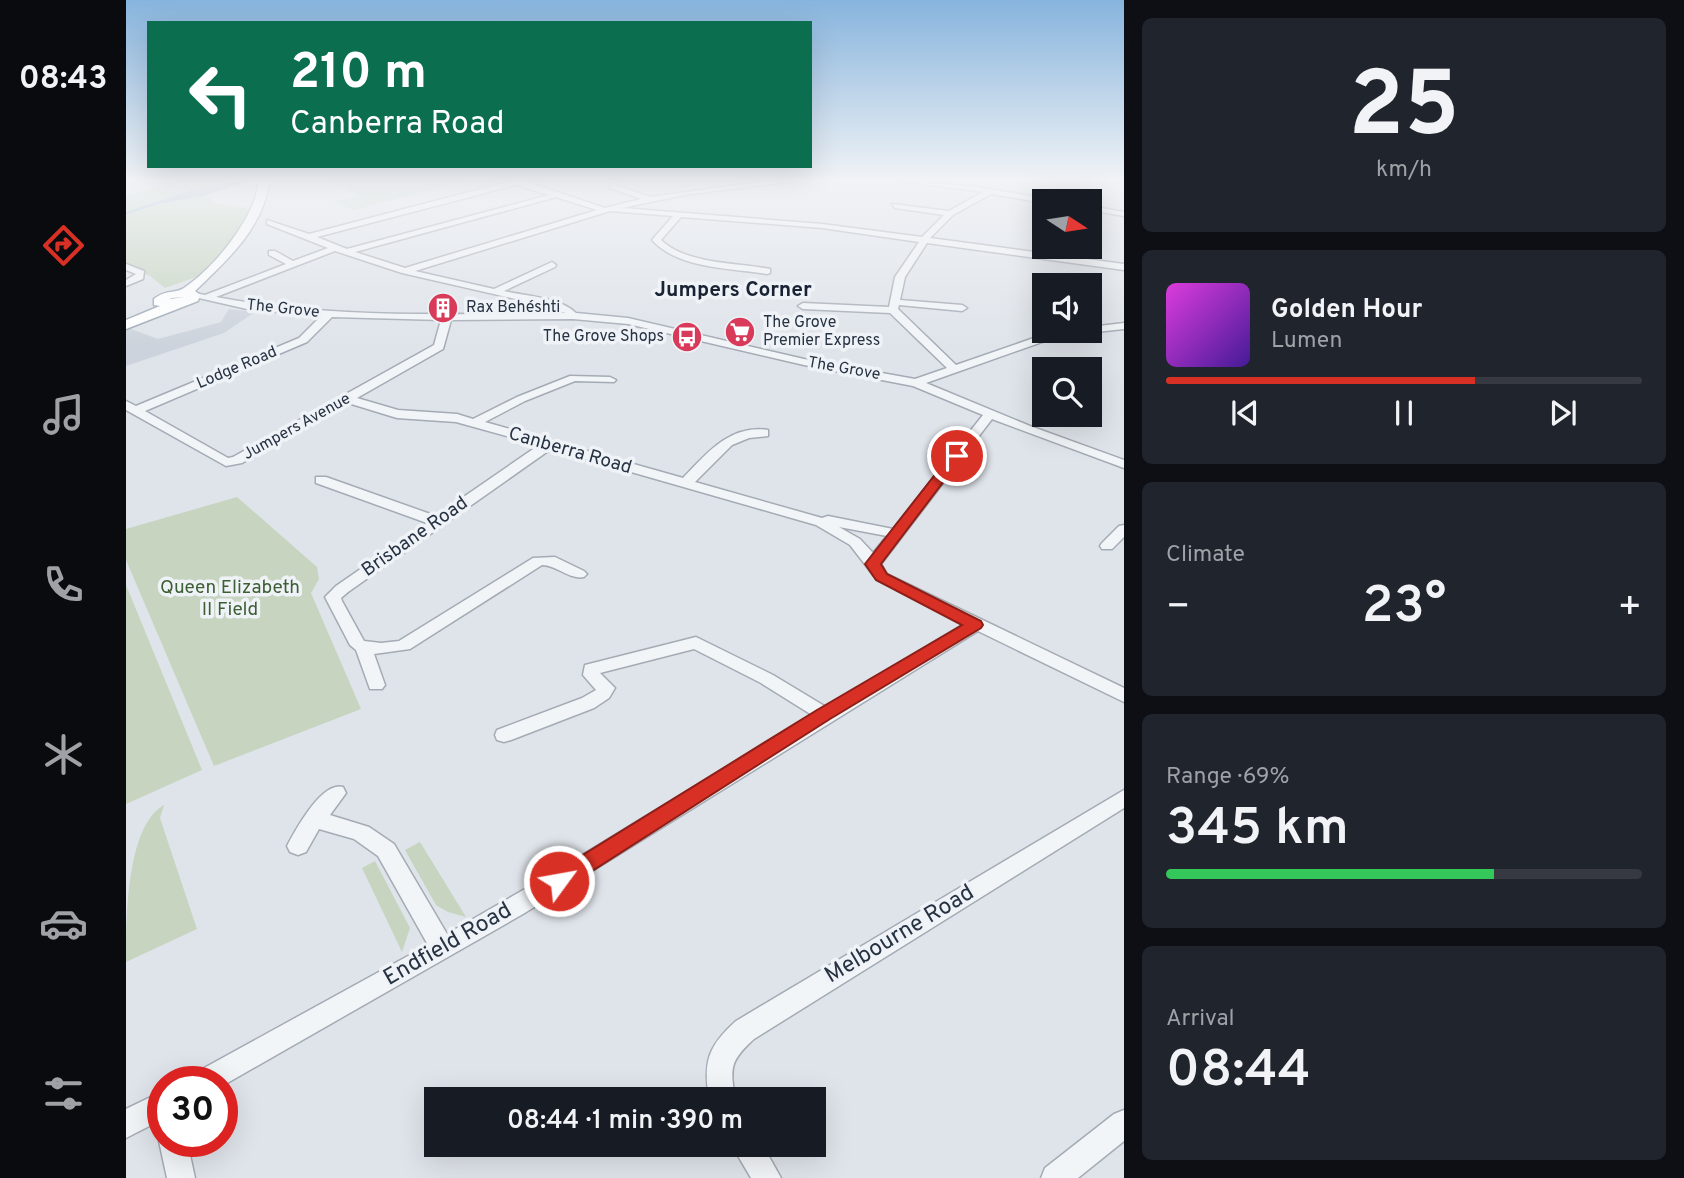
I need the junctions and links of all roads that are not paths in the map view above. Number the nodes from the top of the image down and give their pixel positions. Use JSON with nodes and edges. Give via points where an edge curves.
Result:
{"nodes":[{"id":1,"x":240,"y":236,"type":"edge"},
{"id":2,"x":313,"y":236,"type":"edge"},
{"id":3,"x":408,"y":236,"type":"edge"},
{"id":4,"x":520,"y":236,"type":"edge"},
{"id":5,"x":660,"y":236,"type":"edge"},
{"id":6,"x":899,"y":236,"type":"edge"},
{"id":7,"x":928,"y":236,"type":"edge"},
{"id":8,"x":309,"y":237,"type":"joint"},
{"id":9,"x":925,"y":239,"type":"junction"},
{"id":10,"x":335,"y":248,"type":"junction"},
{"id":11,"x":272,"y":253,"type":"dead end"},
{"id":12,"x":346,"y":253,"type":"junction"},
{"id":13,"x":294,"y":265,"type":"junction"},
{"id":14,"x":552,"y":265,"type":"dead end"},
{"id":15,"x":126,"y":267,"type":"edge"},
{"id":16,"x":1124,"y":267,"type":"edge"},
{"id":17,"x":405,"y":271,"type":"junction"},
{"id":18,"x":767,"y":272,"type":"dead end"},
{"id":19,"x":126,"y":282,"type":"edge"},
{"id":20,"x":494,"y":292,"type":"junction"},
{"id":21,"x":184,"y":299,"type":"junction"},
{"id":22,"x":217,"y":301,"type":"junction"},
{"id":23,"x":803,"y":306,"type":"dead end"},
{"id":24,"x":894,"y":306,"type":"junction"},
{"id":25,"x":962,"y":308,"type":"dead end"},
{"id":26,"x":556,"y":312,"type":"junction"},
{"id":27,"x":330,"y":314,"type":"junction"},
{"id":28,"x":447,"y":317,"type":"junction"},
{"id":29,"x":126,"y":323,"type":"edge"},
{"id":30,"x":1124,"y":326,"type":"edge"},
{"id":31,"x":1102,"y":329,"type":"edge"},
{"id":32,"x":1032,"y":343,"type":"edge"},
{"id":33,"x":954,"y":369,"type":"junction"},
{"id":34,"x":610,"y":380,"type":"dead end"},
{"id":35,"x":916,"y":383,"type":"junction"},
{"id":36,"x":934,"y":390,"type":"junction"},
{"id":37,"x":348,"y":399,"type":"junction"},
{"id":38,"x":131,"y":408,"type":"edge"},
{"id":39,"x":990,"y":414,"type":"junction"},
{"id":40,"x":474,"y":423,"type":"junction"},
{"id":41,"x":764,"y":433,"type":"dead end"},
{"id":42,"x":548,"y":445,"type":"junction"},
{"id":43,"x":1124,"y":464,"type":"edge"},
{"id":44,"x":321,"y":480,"type":"dead end"},
{"id":45,"x":685,"y":484,"type":"junction"},
{"id":46,"x":792,"y":513,"type":"junction"},
{"id":47,"x":436,"y":521,"type":"junction"},
{"id":48,"x":1124,"y":529,"type":"edge"},
{"id":49,"x":896,"y":534,"type":"junction"},
{"id":50,"x":1107,"y":546,"type":"dead end"},
{"id":51,"x":873,"y":564,"type":"junction"},
{"id":52,"x":579,"y":574,"type":"dead end"},
{"id":53,"x":975,"y":625,"type":"junction"},
{"id":54,"x":363,"y":647,"type":"junction"},
{"id":55,"x":376,"y":685,"type":"dead end"},
{"id":56,"x":1124,"y":696,"type":"edge"},
{"id":57,"x":824,"y":715,"type":"junction"},
{"id":58,"x":504,"y":734,"type":"dead end"},
{"id":59,"x":336,"y":793,"type":"dead end"},
{"id":60,"x":1124,"y":798,"type":"edge"},
{"id":61,"x":314,"y":819,"type":"junction"},
{"id":62,"x":298,"y":846,"type":"dead end"},
{"id":63,"x":443,"y":949,"type":"junction"},
{"id":64,"x":233,"y":1066,"type":"edge"},
{"id":65,"x":720,"y":1087,"type":"edge"},
{"id":66,"x":147,"y":1113,"type":"edge"},
{"id":67,"x":126,"y":1124,"type":"edge"},
{"id":68,"x":1122,"y":1128,"type":"edge"},
{"id":69,"x":176,"y":1157,"type":"edge"},
{"id":70,"x":753,"y":1157,"type":"edge"},
{"id":71,"x":181,"y":1178,"type":"edge"},
{"id":72,"x":766,"y":1178,"type":"edge"},
{"id":73,"x":1055,"y":1178,"type":"edge"}],
"edges":[{"from":1,"to":21,"type":"main road"},
{"from":2,"to":8,"type":"street"},
{"from":3,"to":12,"type":"street"},
{"from":4,"to":17,"type":"street"},
{"from":5,"to":18,"type":"street","via":[[656,240],[661,247],[675,255]]},
{"from":6,"to":9,"type":"street"},
{"from":7,"to":9,"type":"street"},
{"from":8,"to":10,"type":"street"},
{"from":9,"to":16,"type":"street"},
{"from":9,"to":24,"type":"street","via":[[900,277]]},
{"from":10,"to":12,"type":"street"},
{"from":10,"to":13,"type":"street"},
{"from":11,"to":13,"type":"street"},
{"from":12,"to":17,"type":"street"},
{"from":13,"to":21,"type":"street","via":[[223,294]]},
{"from":14,"to":20,"type":"street"},
{"from":15,"to":19,"type":"street","via":[[141,274]]},
{"from":17,"to":20,"type":"street"},
{"from":20,"to":26,"type":"street"},
{"from":21,"to":22,"type":"street","name":"The Grove"},
{"from":21,"to":22,"type":"street","name":"The Grove"},
{"from":21,"to":29,"type":"main road"},
{"from":22,"to":27,"type":"street","name":"The Grove"},
{"from":23,"to":24,"type":"street"},
{"from":24,"to":25,"type":"street"},
{"from":24,"to":33,"type":"street"},
{"from":26,"to":28,"type":"street","name":"The Grove"},
{"from":26,"to":35,"type":"street","name":"The Grove","via":[[628,321]]},
{"from":27,"to":28,"type":"street","name":"The Grove"},
{"from":27,"to":38,"type":"street","name":"Lodge Road","via":[[303,340]]},
{"from":28,"to":37,"type":"street","name":"Jumpers Avenue","via":[[439,347]]},
{"from":30,"to":31,"type":"street"},
{"from":32,"to":33,"type":"street"},
{"from":33,"to":35,"type":"street"},
{"from":33,"to":36,"type":"street"},
{"from":34,"to":40,"type":"street","via":[[573,376]]},
{"from":35,"to":36,"type":"street","name":"The Grove"},
{"from":36,"to":39,"type":"street","name":"The Grove"},
{"from":37,"to":38,"type":"street","name":"Jumpers Avenue","via":[[252,454],[226,462]]},
{"from":37,"to":40,"type":"street","name":"Canberra Road","via":[[397,414]]},
{"from":39,"to":43,"type":"street","name":"The Grove"},
{"from":39,"to":49,"type":"street"},
{"from":40,"to":42,"type":"street","name":"Canberra Road"},
{"from":41,"to":45,"type":"street","via":[[728,439]]},
{"from":42,"to":45,"type":"street","name":"Canberra Road"},
{"from":42,"to":47,"type":"street","name":"Brisbane Road"},
{"from":44,"to":47,"type":"street"},
{"from":45,"to":46,"type":"street","name":"Canberra Road"},
{"from":46,"to":49,"type":"street","name":"Canberra Road"},
{"from":46,"to":51,"type":"street","name":"Canberra Road","via":[[840,531]]},
{"from":47,"to":54,"type":"street","name":"Brisbane Road","via":[[333,597],[352,639]]},
{"from":48,"to":50,"type":"street"},
{"from":49,"to":51,"type":"street"},
{"from":51,"to":53,"type":"street","name":"Canberra Road","via":[[882,577]]},
{"from":52,"to":54,"type":"street","via":[[544,559],[404,645]]},
{"from":53,"to":56,"type":"street","name":"Canberra Road"},
{"from":53,"to":57,"type":"street","name":"Endfield Road"},
{"from":54,"to":55,"type":"street","name":"Brisbane Road"},
{"from":57,"to":58,"type":"street","via":[[696,643],[591,669],[606,688],[603,694]]},
{"from":57,"to":63,"type":"street","name":"Endfield Road"},
{"from":59,"to":61,"type":"street"},
{"from":60,"to":65,"type":"street","name":"Melbourne Road","via":[[745,1030],[724,1049],[717,1074]]},
{"from":61,"to":62,"type":"street"},
{"from":61,"to":63,"type":"street","via":[[363,833],[386,850]]},
{"from":63,"to":64,"type":"street","name":"Endfield Road"},
{"from":66,"to":67,"type":"street"},
{"from":68,"to":73,"type":"street"},
{"from":69,"to":71,"type":"street"},
{"from":70,"to":72,"type":"street"}]}
